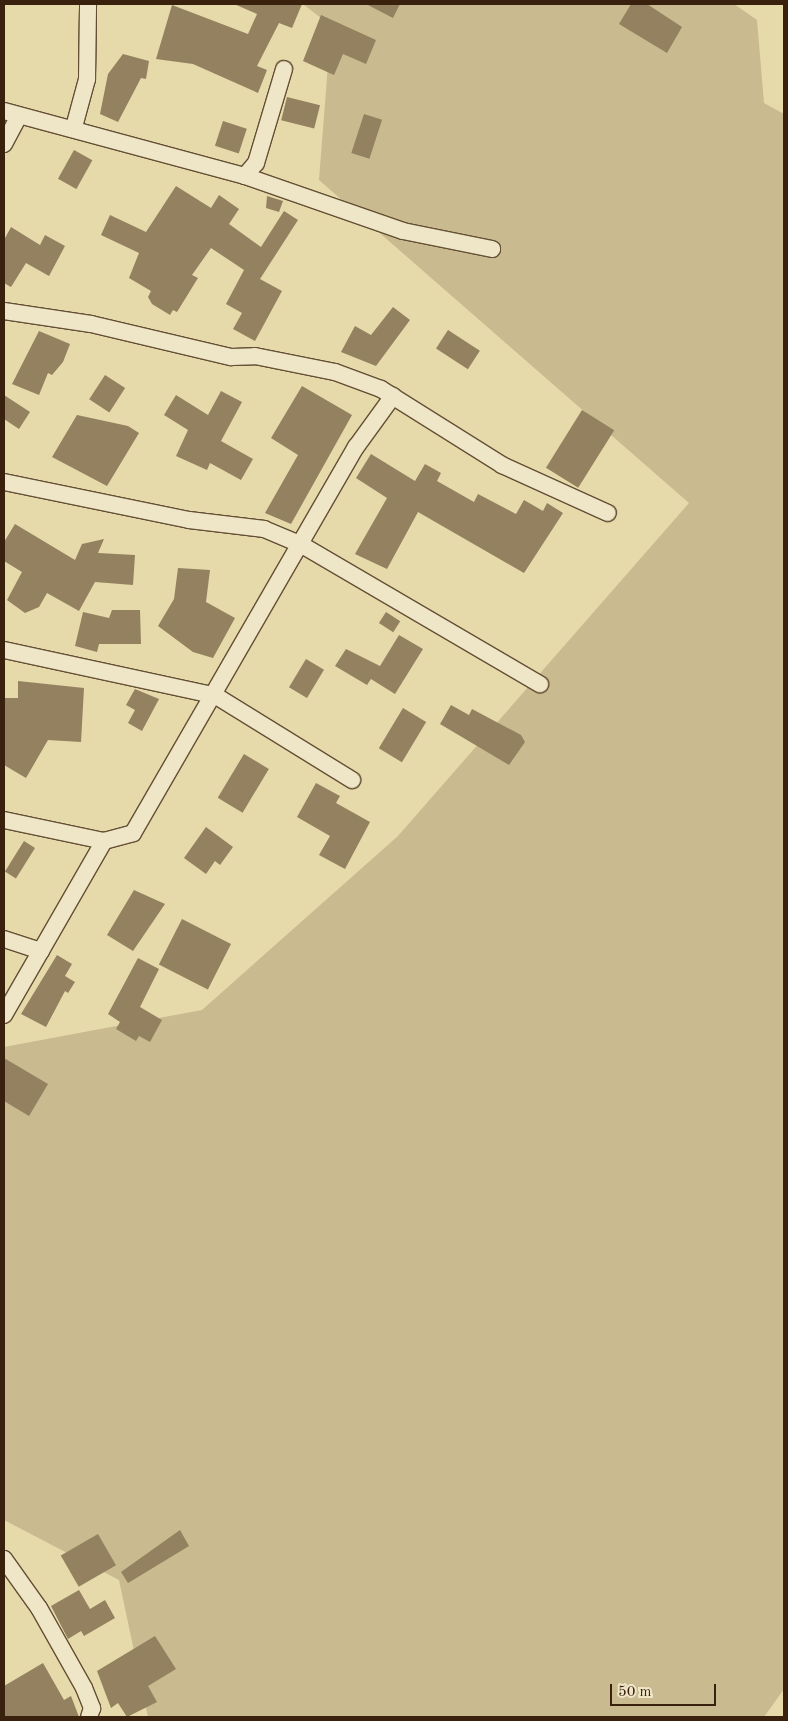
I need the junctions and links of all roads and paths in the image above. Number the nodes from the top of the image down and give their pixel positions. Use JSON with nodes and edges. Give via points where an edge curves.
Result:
{"nodes":[{"id":1,"x":88,"y":4,"type":"edge"},
{"id":2,"x":284,"y":69,"type":"dead end"},
{"id":3,"x":11,"y":114,"type":"edge"},
{"id":4,"x":74,"y":127,"type":"junction"},
{"id":5,"x":4,"y":144,"type":"edge"},
{"id":6,"x":245,"y":176,"type":"junction"},
{"id":7,"x":492,"y":250,"type":"dead end"},
{"id":8,"x":4,"y":311,"type":"edge"},
{"id":9,"x":393,"y":396,"type":"junction"},
{"id":10,"x":4,"y":482,"type":"edge"},
{"id":11,"x":608,"y":514,"type":"dead end"},
{"id":12,"x":300,"y":544,"type":"junction"},
{"id":13,"x":4,"y":650,"type":"edge"},
{"id":14,"x":540,"y":684,"type":"dead end"},
{"id":15,"x":216,"y":696,"type":"junction"},
{"id":16,"x":352,"y":780,"type":"dead end"},
{"id":17,"x":4,"y":820,"type":"edge"},
{"id":18,"x":104,"y":840,"type":"junction"},
{"id":19,"x":4,"y":939,"type":"edge"},
{"id":20,"x":41,"y":951,"type":"junction"},
{"id":21,"x":4,"y":1014,"type":"edge"},
{"id":22,"x":4,"y":1559,"type":"edge"},
{"id":23,"x":90,"y":1717,"type":"edge"}],
"edges":[{"from":1,"to":4,"type":"street","via":[[87,79]]},
{"from":2,"to":6,"type":"street","via":[[256,163]]},
{"from":3,"to":4,"type":"street"},
{"from":3,"to":5,"type":"street"},
{"from":4,"to":6,"type":"street"},
{"from":6,"to":7,"type":"street","via":[[403,231]]},
{"from":8,"to":9,"type":"street","via":[[91,324],[230,357],[255,356],[334,372]]},
{"from":9,"to":11,"type":"street","via":[[502,465]]},
{"from":9,"to":12,"type":"street","via":[[356,447]]},
{"from":10,"to":12,"type":"street","via":[[189,520],[264,529]]},
{"from":12,"to":14,"type":"street"},
{"from":12,"to":15,"type":"street"},
{"from":13,"to":15,"type":"street"},
{"from":15,"to":16,"type":"street"},
{"from":15,"to":18,"type":"street","via":[[139,827],[124,838]]},
{"from":17,"to":18,"type":"street"},
{"from":18,"to":20,"type":"street"},
{"from":19,"to":20,"type":"street"},
{"from":20,"to":21,"type":"street"},
{"from":22,"to":23,"type":"street","via":[[26,1587],[84,1688],[92,1708]]}]}
